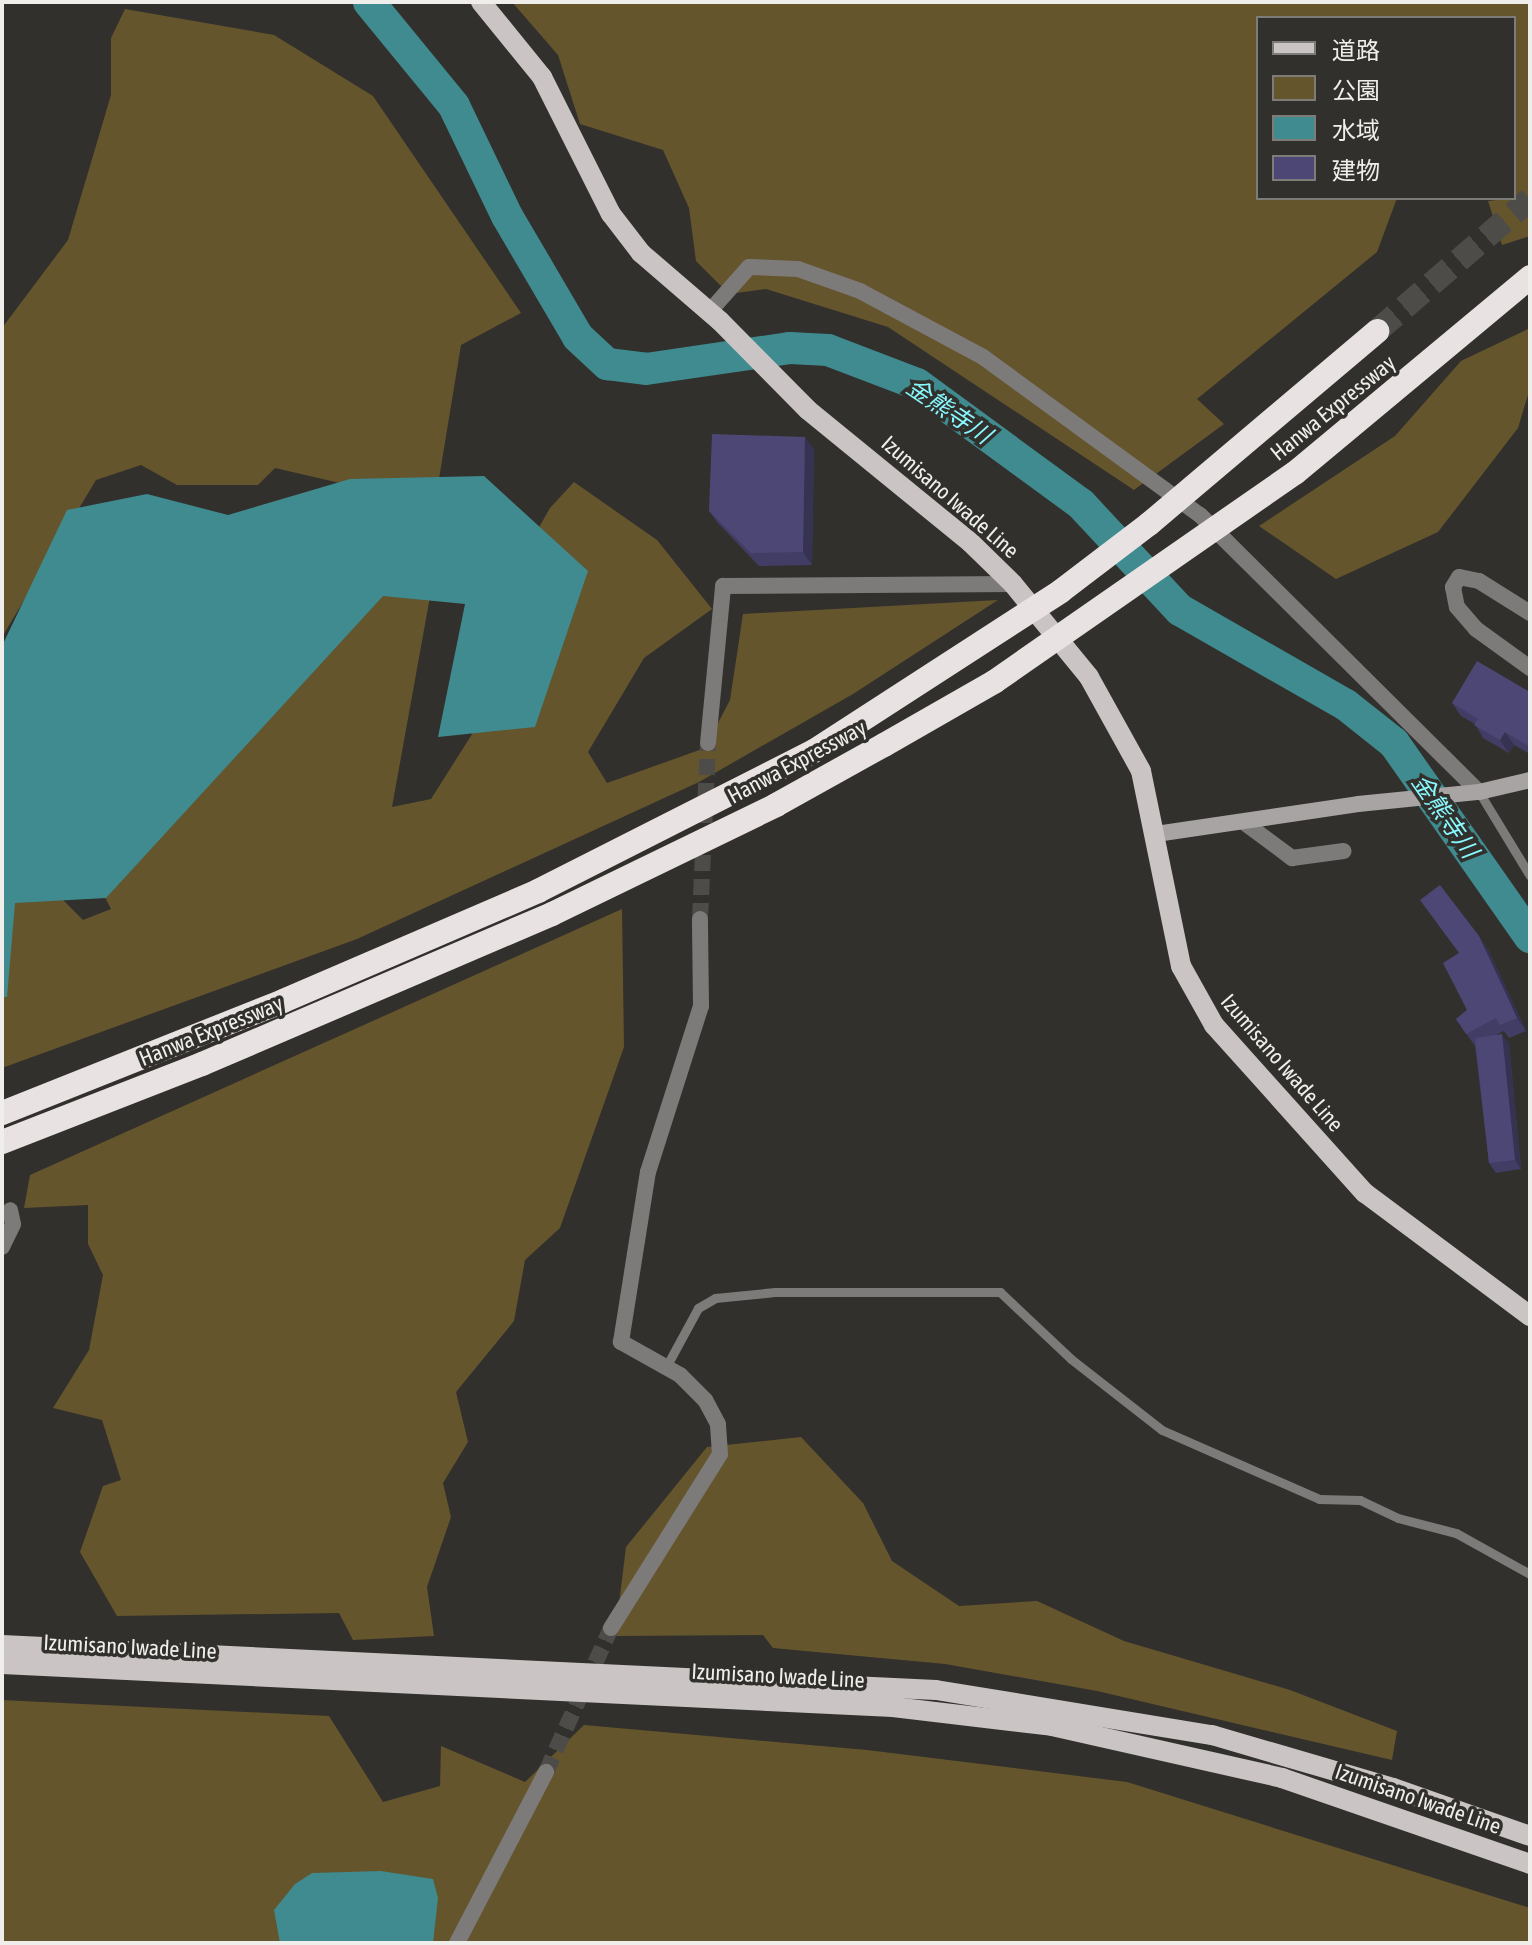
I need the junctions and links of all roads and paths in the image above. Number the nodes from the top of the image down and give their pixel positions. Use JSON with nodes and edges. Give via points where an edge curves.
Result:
{"nodes":[{"id":1,"x":481,"y":2,"type":"edge"},
{"id":2,"x":1530,"y":277,"type":"edge"},
{"id":3,"x":715,"y":316,"type":"junction"},
{"id":4,"x":1377,"y":331,"type":"tunnel mouth"},
{"id":5,"x":1013,"y":584,"type":"junction"},
{"id":6,"x":1530,"y":613,"type":"edge"},
{"id":7,"x":1530,"y":668,"type":"edge"},
{"id":8,"x":708,"y":743,"type":"tunnel mouth"},
{"id":9,"x":1530,"y":780,"type":"edge"},
{"id":10,"x":1472,"y":792,"type":"junction"},
{"id":11,"x":1245,"y":823,"type":"junction"},
{"id":12,"x":1156,"y":834,"type":"junction"},
{"id":13,"x":1344,"y":851,"type":"dead end"},
{"id":14,"x":1530,"y":876,"type":"edge"},
{"id":15,"x":700,"y":919,"type":"tunnel mouth"},
{"id":16,"x":283,"y":1001,"type":"junction"},
{"id":17,"x":202,"y":1064,"type":"junction"},
{"id":18,"x":2,"y":1101,"type":"edge"},
{"id":19,"x":2,"y":1113,"type":"edge"},
{"id":20,"x":2,"y":1142,"type":"edge"},
{"id":21,"x":2,"y":1160,"type":"edge"},
{"id":22,"x":10,"y":1210,"type":"dead end"},
{"id":23,"x":2,"y":1247,"type":"edge"},
{"id":24,"x":1530,"y":1316,"type":"edge"},
{"id":25,"x":666,"y":1367,"type":"junction"},
{"id":26,"x":1530,"y":1574,"type":"edge"},
{"id":27,"x":611,"y":1628,"type":"tunnel mouth"},
{"id":28,"x":2,"y":1645,"type":"edge"},
{"id":29,"x":2,"y":1664,"type":"edge"},
{"id":30,"x":546,"y":1772,"type":"tunnel mouth"},
{"id":31,"x":1530,"y":1836,"type":"edge"},
{"id":32,"x":1530,"y":1864,"type":"edge"},
{"id":33,"x":457,"y":1943,"type":"edge"}],
"edges":[{"from":1,"to":3,"type":"main road","name":"Izumisano Iwade Line","via":[[563,110],[622,231]]},
{"from":2,"to":17,"type":"highway","name":"Hanwa Expressway","via":[[1295,473],[994,682],[667,860]]},
{"from":3,"to":5,"type":"main road","name":"Izumisano Iwade Line","via":[[808,410],[947,520]]},
{"from":3,"to":10,"type":"street","via":[[749,267],[798,269],[872,297],[983,357],[1200,515]]},
{"from":4,"to":16,"type":"highway","name":"Hanwa Expressway","via":[[1149,524],[975,651],[814,751],[650,838]]},
{"from":5,"to":8,"type":"street","via":[[723,586]]},
{"from":5,"to":12,"type":"main road","name":"Izumisano Iwade Line","via":[[1089,677],[1141,771]]},
{"from":6,"to":7,"type":"street","via":[[1479,581],[1459,577],[1453,587],[1457,607],[1476,629]]},
{"from":9,"to":10,"type":"street"},
{"from":10,"to":11,"type":"street"},
{"from":10,"to":14,"type":"lane"},
{"from":11,"to":12,"type":"street"},
{"from":11,"to":13,"type":"street","via":[[1292,858]]},
{"from":12,"to":24,"type":"main road","name":"Izumisano Iwade Line","via":[[1181,966],[1214,1025],[1365,1193]]},
{"from":15,"to":25,"type":"street","via":[[701,1006],[648,1172],[621,1342]]},
{"from":16,"to":18,"type":"highway","via":[[235,1013]]},
{"from":16,"to":19,"type":"highway","name":"Hanwa Expressway"},
{"from":17,"to":20,"type":"highway","name":"Hanwa Expressway"},
{"from":17,"to":21,"type":"highway"},
{"from":22,"to":23,"type":"street","via":[[13,1224]]},
{"from":25,"to":26,"type":"lane","via":[[698,1308],[715,1298],[775,1292],[1000,1292],[1071,1359],[1162,1430],[1319,1499],[1360,1500],[1398,1518],[1456,1533]]},
{"from":25,"to":27,"type":"street","via":[[705,1400],[718,1424],[720,1454]]},
{"from":28,"to":31,"type":"main road","name":"Izumisano Iwade Line","via":[[936,1690],[1212,1735],[1393,1788]]},
{"from":29,"to":32,"type":"main road","name":"Izumisano Iwade Line","via":[[833,1703],[1052,1726],[1282,1778]]},
{"from":30,"to":33,"type":"street"}]}
